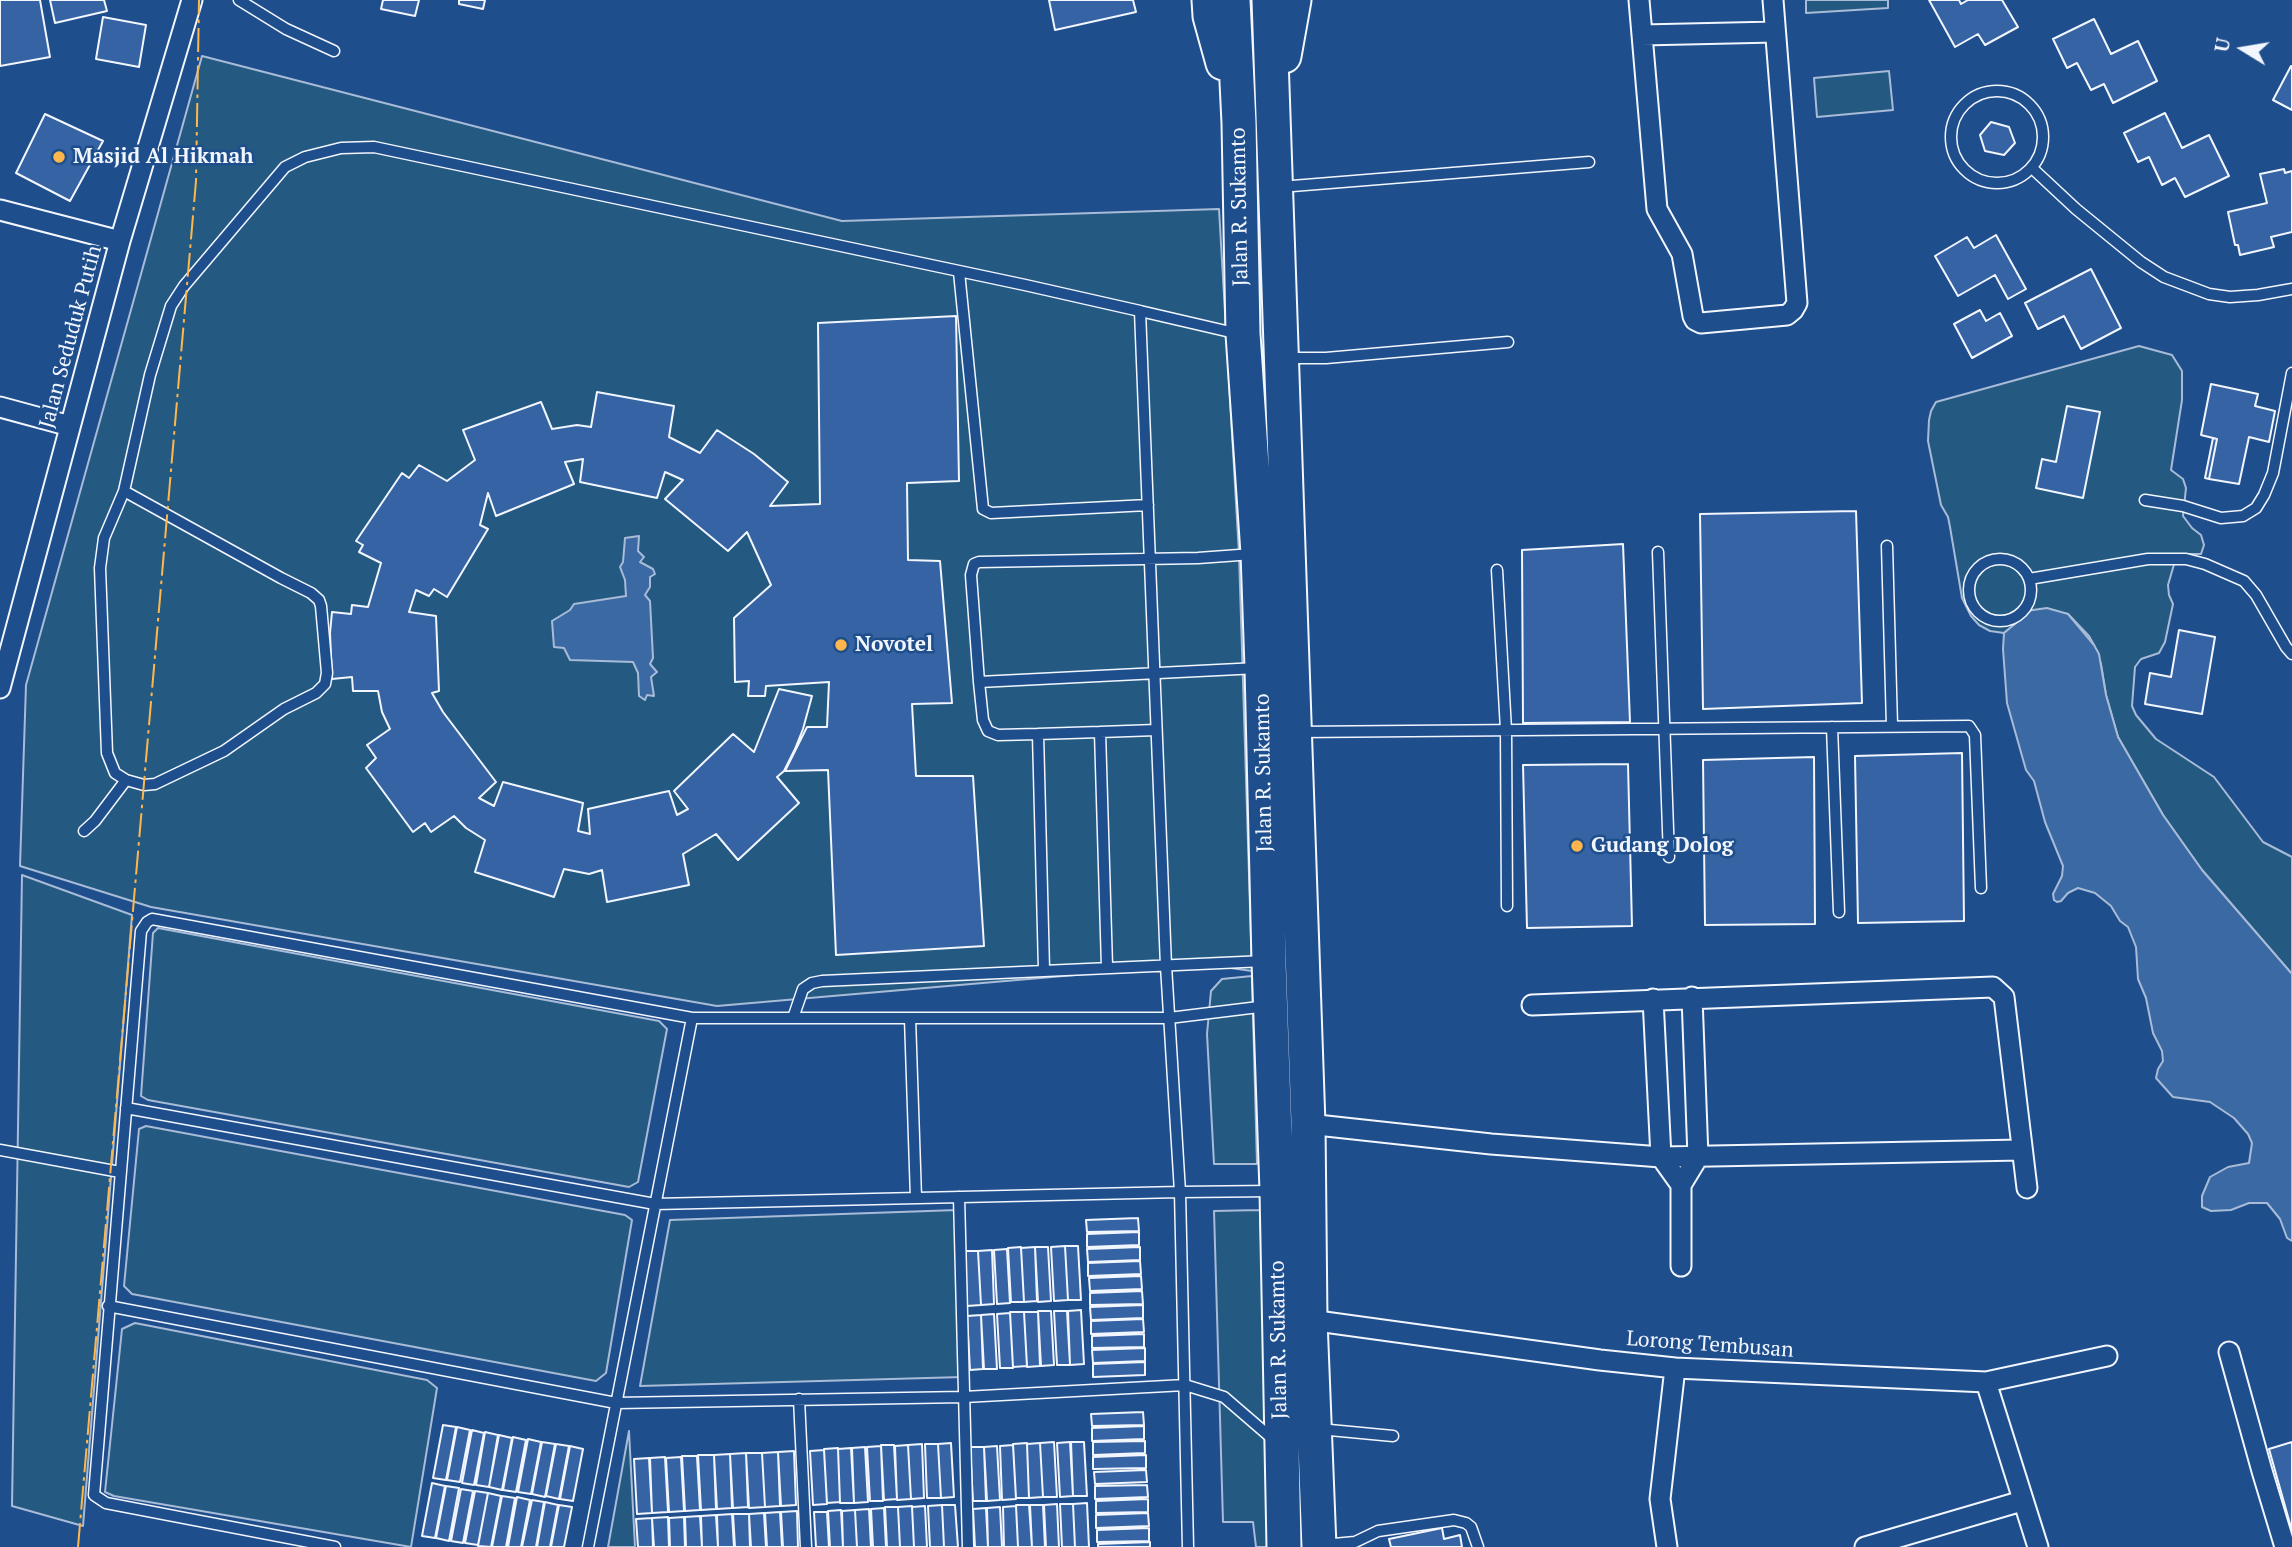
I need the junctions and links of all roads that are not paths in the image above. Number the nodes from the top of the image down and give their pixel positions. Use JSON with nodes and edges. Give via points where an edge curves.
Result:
{"nodes":[{"id":1,"x":192,"y":0,"type":"edge"},
{"id":2,"x":239,"y":0,"type":"edge"},
{"id":3,"x":1209,"y":0,"type":"edge"},
{"id":4,"x":1233,"y":0,"type":"edge"},
{"id":5,"x":1269,"y":0,"type":"edge"},
{"id":6,"x":1294,"y":0,"type":"edge"},
{"id":7,"x":1639,"y":0,"type":"edge"},
{"id":8,"x":1773,"y":0,"type":"edge"},
{"id":9,"x":1775,"y":32,"type":"junction"},
{"id":10,"x":1642,"y":35,"type":"junction"},
{"id":11,"x":334,"y":51,"type":"dead end"},
{"id":12,"x":1273,"y":121,"type":"junction"},
{"id":13,"x":1239,"y":123,"type":"junction"},
{"id":14,"x":1589,"y":162,"type":"dead end"},
{"id":15,"x":2032,"y":168,"type":"junction"},
{"id":16,"x":1276,"y":188,"type":"junction"},
{"id":17,"x":0,"y":210,"type":"edge"},
{"id":18,"x":120,"y":241,"type":"junction"},
{"id":19,"x":958,"y":272,"type":"junction"},
{"id":20,"x":2292,"y":289,"type":"edge"},
{"id":21,"x":1140,"y":311,"type":"junction"},
{"id":22,"x":1243,"y":334,"type":"junction"},
{"id":23,"x":1508,"y":342,"type":"dead end"},
{"id":24,"x":1282,"y":358,"type":"junction"},
{"id":25,"x":2292,"y":373,"type":"edge"},
{"id":26,"x":0,"y":407,"type":"edge"},
{"id":27,"x":69,"y":426,"type":"junction"},
{"id":28,"x":124,"y":491,"type":"junction"},
{"id":29,"x":2145,"y":500,"type":"dead end"},
{"id":30,"x":1148,"y":505,"type":"junction"},
{"id":31,"x":1887,"y":546,"type":"dead end"},
{"id":32,"x":1658,"y":552,"type":"dead end"},
{"id":33,"x":1258,"y":553,"type":"junction"},
{"id":34,"x":1150,"y":559,"type":"junction"},
{"id":35,"x":1497,"y":570,"type":"dead end"},
{"id":36,"x":2029,"y":579,"type":"junction"},
{"id":37,"x":2292,"y":654,"type":"edge"},
{"id":38,"x":1262,"y":668,"type":"junction"},
{"id":39,"x":1153,"y":673,"type":"junction"},
{"id":40,"x":979,"y":682,"type":"junction"},
{"id":41,"x":0,"y":688,"type":"edge"},
{"id":42,"x":1892,"y":726,"type":"junction"},
{"id":43,"x":1832,"y":727,"type":"junction"},
{"id":44,"x":1664,"y":728,"type":"junction"},
{"id":45,"x":1156,"y":730,"type":"junction"},
{"id":46,"x":1506,"y":730,"type":"junction"},
{"id":47,"x":1100,"y":732,"type":"junction"},
{"id":48,"x":1295,"y":732,"type":"junction"},
{"id":49,"x":1038,"y":734,"type":"junction"},
{"id":50,"x":126,"y":780,"type":"junction"},
{"id":51,"x":83,"y":831,"type":"dead end"},
{"id":52,"x":1668,"y":857,"type":"dead end"},
{"id":53,"x":1981,"y":888,"type":"dead end"},
{"id":54,"x":1507,"y":906,"type":"dead end"},
{"id":55,"x":1839,"y":912,"type":"dead end"},
{"id":56,"x":1269,"y":961,"type":"junction"},
{"id":57,"x":1166,"y":966,"type":"junction"},
{"id":58,"x":1107,"y":967,"type":"junction"},
{"id":59,"x":1044,"y":970,"type":"junction"},
{"id":60,"x":1692,"y":998,"type":"junction"},
{"id":61,"x":1653,"y":999,"type":"junction"},
{"id":62,"x":1532,"y":1005,"type":"dead end"},
{"id":63,"x":1270,"y":1006,"type":"junction"},
{"id":64,"x":692,"y":1018,"type":"junction"},
{"id":65,"x":793,"y":1018,"type":"junction"},
{"id":66,"x":910,"y":1018,"type":"junction"},
{"id":67,"x":1169,"y":1018,"type":"junction"},
{"id":68,"x":126,"y":1108,"type":"junction"},
{"id":69,"x":1308,"y":1124,"type":"junction"},
{"id":70,"x":0,"y":1150,"type":"edge"},
{"id":71,"x":2021,"y":1150,"type":"junction"},
{"id":72,"x":1661,"y":1157,"type":"junction"},
{"id":73,"x":1698,"y":1157,"type":"junction"},
{"id":74,"x":120,"y":1172,"type":"junction"},
{"id":75,"x":1681,"y":1185,"type":"junction"},
{"id":76,"x":2027,"y":1188,"type":"dead end"},
{"id":77,"x":1277,"y":1191,"type":"junction"},
{"id":78,"x":1180,"y":1192,"type":"junction"},
{"id":79,"x":959,"y":1197,"type":"junction"},
{"id":80,"x":916,"y":1198,"type":"junction"},
{"id":81,"x":655,"y":1204,"type":"junction"},
{"id":82,"x":1681,"y":1266,"type":"dead end"},
{"id":83,"x":108,"y":1306,"type":"junction"},
{"id":84,"x":1311,"y":1320,"type":"junction"},
{"id":85,"x":2229,"y":1352,"type":"dead end"},
{"id":86,"x":2107,"y":1356,"type":"dead end"},
{"id":87,"x":1675,"y":1368,"type":"junction"},
{"id":88,"x":1986,"y":1382,"type":"junction"},
{"id":89,"x":1185,"y":1385,"type":"junction"},
{"id":90,"x":964,"y":1397,"type":"junction"},
{"id":91,"x":799,"y":1399,"type":"junction"},
{"id":92,"x":616,"y":1403,"type":"junction"},
{"id":93,"x":1315,"y":1428,"type":"junction"},
{"id":94,"x":1393,"y":1436,"type":"dead end"},
{"id":95,"x":1281,"y":1446,"type":"junction"},
{"id":96,"x":2022,"y":1501,"type":"junction"},
{"id":97,"x":1361,"y":1544,"type":"edge"},
{"id":98,"x":1319,"y":1546,"type":"edge"},
{"id":99,"x":335,"y":1547,"type":"edge"},
{"id":100,"x":588,"y":1547,"type":"edge"},
{"id":101,"x":806,"y":1547,"type":"edge"},
{"id":102,"x":968,"y":1547,"type":"edge"},
{"id":103,"x":1188,"y":1547,"type":"edge"},
{"id":104,"x":1284,"y":1547,"type":"edge"},
{"id":105,"x":1478,"y":1547,"type":"edge"},
{"id":106,"x":1667,"y":1547,"type":"edge"},
{"id":107,"x":1865,"y":1547,"type":"edge"},
{"id":108,"x":2038,"y":1547,"type":"edge"},
{"id":109,"x":2285,"y":1547,"type":"edge"}],
"edges":[{"from":1,"to":18,"type":"street","name":"Jalan Seduduk Putih"},
{"from":2,"to":11,"type":"lane"},
{"from":3,"to":13,"type":"highway"},
{"from":4,"to":13,"type":"highway","name":"Jalan R. Sukamto"},
{"from":5,"to":12,"type":"highway","name":"Jalan R. Sukamto"},
{"from":6,"to":12,"type":"highway"},
{"from":7,"to":10,"type":"street"},
{"from":8,"to":9,"type":"street"},
{"from":9,"to":10,"type":"street"},
{"from":9,"to":10,"type":"street","via":[[1797,303],[1787,315],[1701,323],[1693,316],[1682,254],[1657,209]]},
{"from":12,"to":16,"type":"highway","name":"Jalan R. Sukamto"},
{"from":13,"to":22,"type":"highway","name":"Jalan R. Sukamto"},
{"from":14,"to":16,"type":"lane"},
{"from":15,"to":15,"type":"lane","via":[[2016,179],[1997,183],[1978,179],[1962,168],[1953,151],[1951,131],[1963,105],[1979,94],[1998,90],[2017,94],[2032,105],[2044,132],[2042,151]]},
{"from":15,"to":20,"type":"lane","via":[[2164,277],[2209,294],[2230,296]]},
{"from":16,"to":24,"type":"highway","name":"Jalan R. Sukamto"},
{"from":17,"to":18,"type":"street"},
{"from":18,"to":27,"type":"street","name":"Jalan Seduduk Putih"},
{"from":19,"to":21,"type":"lane"},
{"from":19,"to":28,"type":"lane","via":[[374,147],[341,148],[305,157],[285,167],[171,306]]},
{"from":19,"to":30,"type":"lane","via":[[983,509],[991,513]]},
{"from":21,"to":22,"type":"lane"},
{"from":21,"to":30,"type":"lane"},
{"from":22,"to":33,"type":"highway","name":"Jalan R. Sukamto"},
{"from":23,"to":24,"type":"lane"},
{"from":24,"to":48,"type":"highway","name":"Jalan R. Sukamto"},
{"from":25,"to":29,"type":"lane","via":[[2273,473],[2256,508],[2243,516],[2221,518]]},
{"from":26,"to":27,"type":"street"},
{"from":27,"to":41,"type":"street","name":"Jalan Seduduk Putih"},
{"from":28,"to":50,"type":"lane","via":[[104,538],[100,568],[107,753],[115,773]]},
{"from":28,"to":50,"type":"lane","via":[[319,600],[327,673],[316,694],[284,709],[224,751],[155,784]]},
{"from":30,"to":34,"type":"lane"},
{"from":31,"to":42,"type":"lane"},
{"from":32,"to":44,"type":"lane"},
{"from":33,"to":34,"type":"lane"},
{"from":33,"to":38,"type":"highway","name":"Jalan R. Sukamto"},
{"from":34,"to":39,"type":"lane"},
{"from":34,"to":40,"type":"lane","via":[[974,564]]},
{"from":35,"to":46,"type":"lane"},
{"from":36,"to":36,"type":"lane","via":[[2028,603],[2012,618],[1992,620],[1979,613],[1971,601],[1973,573],[1990,561],[2011,561]]},
{"from":36,"to":37,"type":"lane","via":[[2148,559],[2205,564],[2244,581]]},
{"from":38,"to":39,"type":"lane"},
{"from":38,"to":56,"type":"highway","name":"Jalan R. Sukamto"},
{"from":39,"to":40,"type":"lane"},
{"from":39,"to":45,"type":"lane"},
{"from":40,"to":49,"type":"lane","via":[[988,731]]},
{"from":42,"to":43,"type":"lane"},
{"from":42,"to":53,"type":"lane","via":[[1965,725],[1974,731]]},
{"from":43,"to":44,"type":"lane"},
{"from":43,"to":55,"type":"lane"},
{"from":44,"to":46,"type":"lane"},
{"from":44,"to":52,"type":"lane"},
{"from":45,"to":47,"type":"lane"},
{"from":45,"to":57,"type":"lane"},
{"from":46,"to":48,"type":"lane"},
{"from":46,"to":54,"type":"lane"},
{"from":47,"to":49,"type":"lane"},
{"from":47,"to":58,"type":"lane"},
{"from":48,"to":69,"type":"highway","name":"Jalan R. Sukamto"},
{"from":49,"to":59,"type":"lane"},
{"from":50,"to":51,"type":"lane"},
{"from":56,"to":57,"type":"lane"},
{"from":56,"to":63,"type":"highway","name":"Jalan R. Sukamto"},
{"from":57,"to":58,"type":"lane"},
{"from":57,"to":67,"type":"lane"},
{"from":58,"to":59,"type":"lane"},
{"from":59,"to":65,"type":"lane","via":[[812,983],[803,989]]},
{"from":60,"to":61,"type":"street"},
{"from":60,"to":71,"type":"street","via":[[1993,987],[2004,997]]},
{"from":60,"to":73,"type":"street"},
{"from":61,"to":62,"type":"street"},
{"from":61,"to":72,"type":"street"},
{"from":63,"to":67,"type":"lane"},
{"from":63,"to":77,"type":"highway","name":"Jalan R. Sukamto"},
{"from":64,"to":65,"type":"lane"},
{"from":64,"to":68,"type":"lane","via":[[152,919],[141,931]]},
{"from":64,"to":81,"type":"lane"},
{"from":65,"to":66,"type":"lane"},
{"from":66,"to":67,"type":"lane"},
{"from":66,"to":80,"type":"lane"},
{"from":67,"to":78,"type":"lane"},
{"from":68,"to":74,"type":"lane"},
{"from":68,"to":81,"type":"lane"},
{"from":69,"to":72,"type":"street"},
{"from":69,"to":84,"type":"highway","name":"Jalan R. Sukamto"},
{"from":70,"to":74,"type":"lane"},
{"from":71,"to":73,"type":"street"},
{"from":71,"to":76,"type":"street"},
{"from":72,"to":73,"type":"street"},
{"from":72,"to":75,"type":"street"},
{"from":73,"to":75,"type":"street"},
{"from":74,"to":83,"type":"lane"},
{"from":75,"to":82,"type":"street"},
{"from":77,"to":78,"type":"lane"},
{"from":77,"to":95,"type":"highway","name":"Jalan R. Sukamto"},
{"from":78,"to":79,"type":"lane"},
{"from":78,"to":89,"type":"lane"},
{"from":79,"to":80,"type":"lane"},
{"from":79,"to":90,"type":"lane"},
{"from":80,"to":81,"type":"lane"},
{"from":81,"to":92,"type":"lane"},
{"from":83,"to":92,"type":"lane"},
{"from":83,"to":99,"type":"lane","via":[[94,1495],[106,1503]]},
{"from":84,"to":87,"type":"street","name":"Lorong Tembusan"},
{"from":84,"to":93,"type":"highway","name":"Jalan R. Sukamto"},
{"from":85,"to":109,"type":"street"},
{"from":86,"to":88,"type":"street","name":"Lorong Tembusan"},
{"from":87,"to":88,"type":"street","name":"Lorong Tembusan"},
{"from":87,"to":106,"type":"street","via":[[1660,1499]]},
{"from":88,"to":96,"type":"street"},
{"from":89,"to":90,"type":"lane"},
{"from":89,"to":95,"type":"lane","via":[[1224,1397]]},
{"from":89,"to":103,"type":"lane"},
{"from":90,"to":91,"type":"lane"},
{"from":90,"to":102,"type":"lane"},
{"from":91,"to":92,"type":"lane"},
{"from":91,"to":101,"type":"lane"},
{"from":92,"to":100,"type":"lane"},
{"from":93,"to":94,"type":"lane"},
{"from":93,"to":98,"type":"highway","name":"Jalan R. Sukamto"},
{"from":95,"to":104,"type":"highway","name":"Jalan R. Sukamto"},
{"from":96,"to":107,"type":"street"},
{"from":96,"to":108,"type":"street"},
{"from":97,"to":98,"type":"lane"},
{"from":97,"to":105,"type":"lane","via":[[1378,1531],[1454,1520],[1471,1527]]}]}
